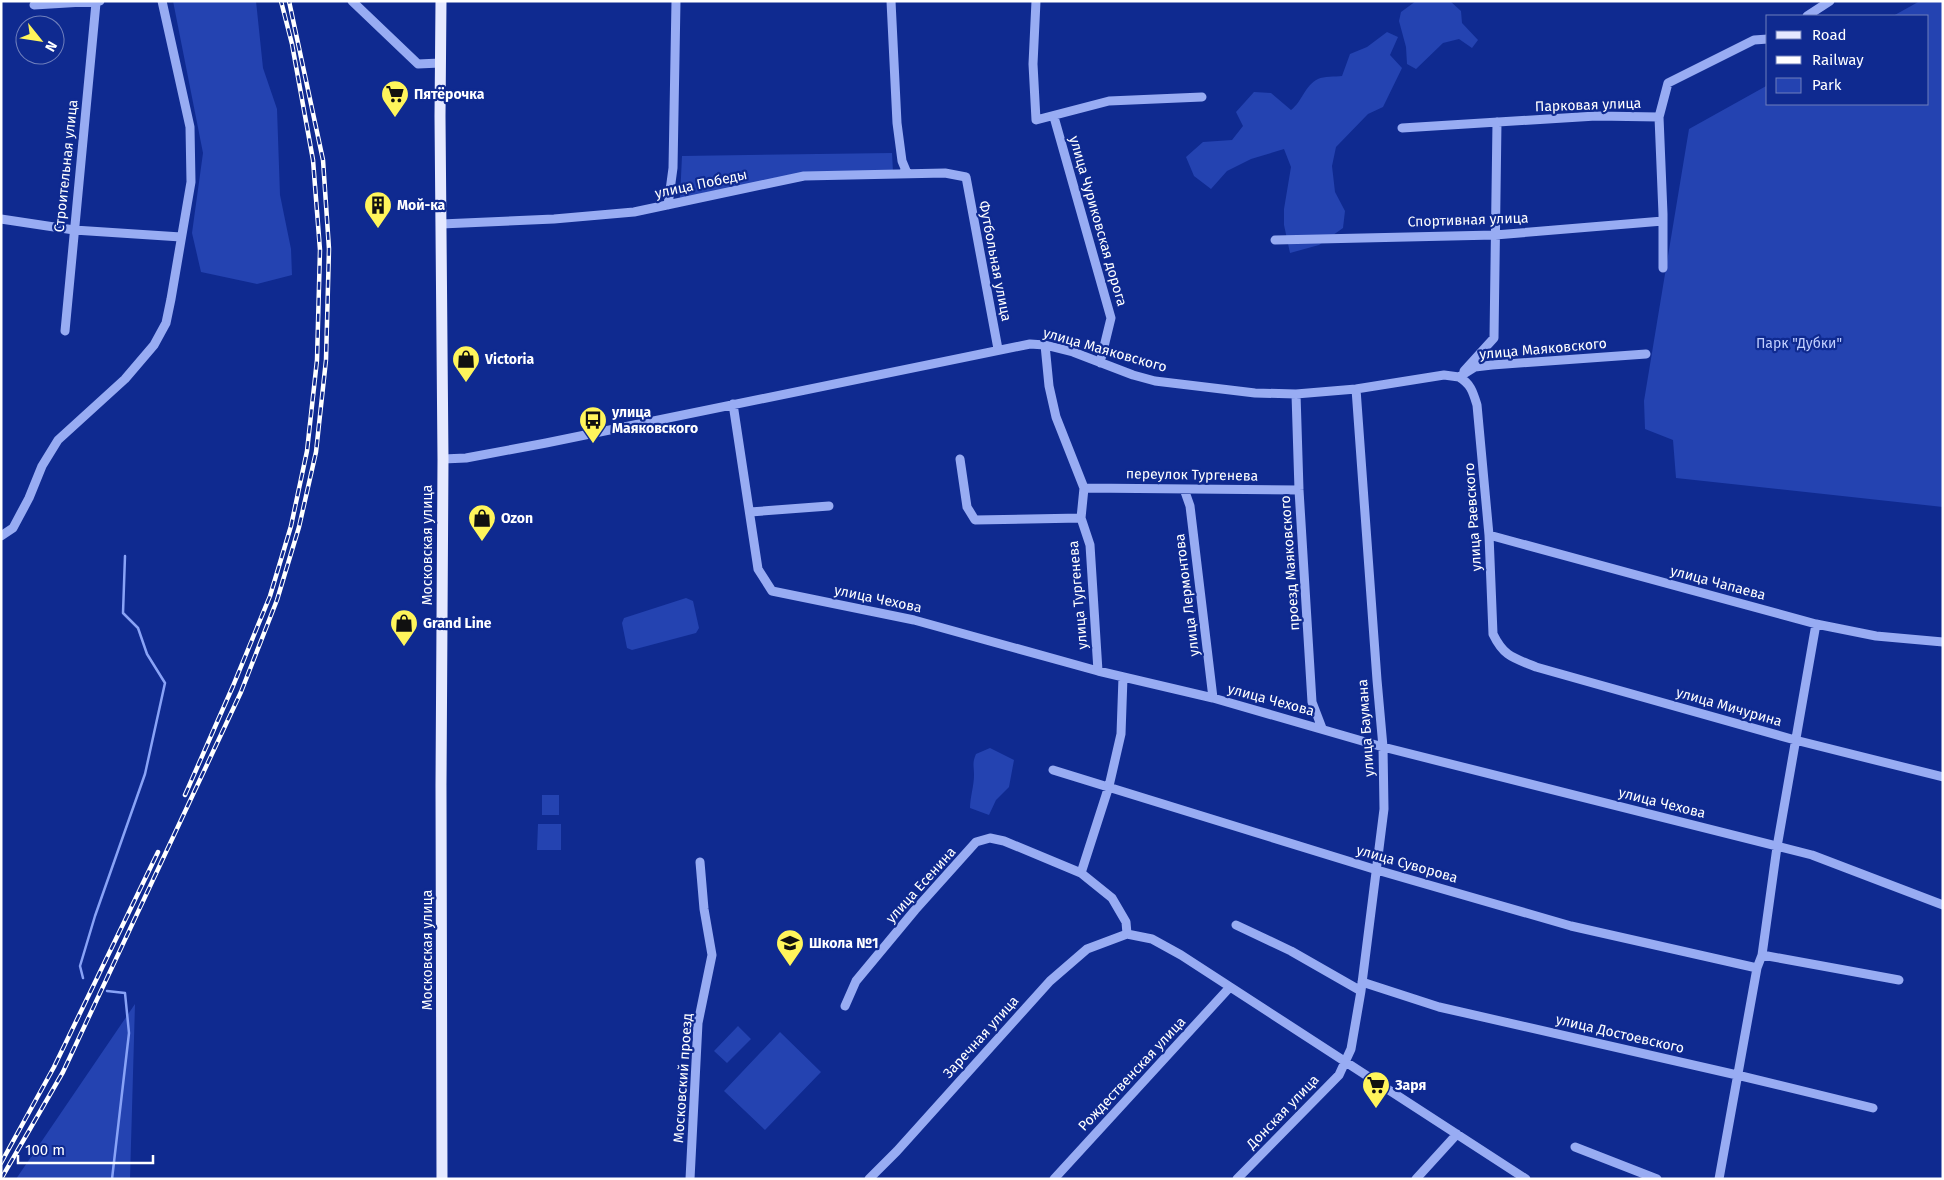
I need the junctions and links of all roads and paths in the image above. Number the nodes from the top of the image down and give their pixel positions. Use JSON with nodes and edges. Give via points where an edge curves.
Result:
{"nodes":[{"id":1,"x":162,"y":1,"type":"edge"},
{"id":2,"x":352,"y":1,"type":"edge"},
{"id":3,"x":441,"y":1,"type":"edge"},
{"id":4,"x":676,"y":1,"type":"edge"},
{"id":5,"x":891,"y":1,"type":"edge"},
{"id":6,"x":1036,"y":1,"type":"edge"},
{"id":7,"x":1830,"y":1,"type":"edge"},
{"id":8,"x":98,"y":2,"type":"edge"},
{"id":9,"x":34,"y":5,"type":"dead end"},
{"id":10,"x":1809,"y":15,"type":"edge"},
{"id":11,"x":1766,"y":39,"type":"edge"},
{"id":12,"x":440,"y":64,"type":"junction"},
{"id":13,"x":1202,"y":97,"type":"dead end"},
{"id":14,"x":1054,"y":117,"type":"junction"},
{"id":15,"x":1659,"y":117,"type":"junction"},
{"id":16,"x":1497,"y":122,"type":"junction"},
{"id":17,"x":1402,"y":128,"type":"dead end"},
{"id":18,"x":907,"y":174,"type":"junction"},
{"id":19,"x":966,"y":177,"type":"joint"},
{"id":20,"x":668,"y":205,"type":"junction"},
{"id":21,"x":1,"y":218,"type":"edge"},
{"id":22,"x":1663,"y":221,"type":"junction"},
{"id":23,"x":441,"y":224,"type":"junction"},
{"id":24,"x":74,"y":230,"type":"junction"},
{"id":25,"x":1495,"y":235,"type":"junction"},
{"id":26,"x":181,"y":237,"type":"junction"},
{"id":27,"x":1275,"y":240,"type":"dead end"},
{"id":28,"x":1663,"y":268,"type":"dead end"},
{"id":29,"x":65,"y":331,"type":"dead end"},
{"id":30,"x":1045,"y":345,"type":"junction"},
{"id":31,"x":998,"y":350,"type":"junction"},
{"id":32,"x":1646,"y":354,"type":"dead end"},
{"id":33,"x":1100,"y":363,"type":"junction"},
{"id":34,"x":1459,"y":377,"type":"junction"},
{"id":35,"x":1356,"y":389,"type":"junction"},
{"id":36,"x":1296,"y":394,"type":"junction"},
{"id":37,"x":734,"y":404,"type":"junction"},
{"id":38,"x":443,"y":459,"type":"junction"},
{"id":39,"x":960,"y":459,"type":"dead end"},
{"id":40,"x":1084,"y":488,"type":"junction"},
{"id":41,"x":1184,"y":489,"type":"junction"},
{"id":42,"x":1299,"y":490,"type":"junction"},
{"id":43,"x":829,"y":506,"type":"dead end"},
{"id":44,"x":750,"y":512,"type":"junction"},
{"id":45,"x":1081,"y":518,"type":"junction"},
{"id":46,"x":1489,"y":535,"type":"junction"},
{"id":47,"x":1,"y":536,"type":"edge"},
{"id":48,"x":1816,"y":624,"type":"junction"},
{"id":49,"x":1943,"y":642,"type":"edge"},
{"id":50,"x":1509,"y":656,"type":"joint"},
{"id":51,"x":1098,"y":671,"type":"junction"},
{"id":52,"x":1123,"y":677,"type":"junction"},
{"id":53,"x":1213,"y":698,"type":"junction"},
{"id":54,"x":1322,"y":728,"type":"junction"},
{"id":55,"x":1795,"y":740,"type":"junction"},
{"id":56,"x":1383,"y":747,"type":"junction"},
{"id":57,"x":1053,"y":770,"type":"dead end"},
{"id":58,"x":1943,"y":777,"type":"edge"},
{"id":59,"x":1109,"y":786,"type":"junction"},
{"id":60,"x":1777,"y":847,"type":"junction"},
{"id":61,"x":700,"y":862,"type":"dead end"},
{"id":62,"x":1377,"y":870,"type":"junction"},
{"id":63,"x":1080,"y":873,"type":"junction"},
{"id":64,"x":1943,"y":905,"type":"edge"},
{"id":65,"x":1236,"y":925,"type":"dead end"},
{"id":66,"x":1127,"y":934,"type":"junction"},
{"id":67,"x":1762,"y":955,"type":"junction"},
{"id":68,"x":1757,"y":968,"type":"junction"},
{"id":69,"x":1900,"y":980,"type":"dead end"},
{"id":70,"x":1362,"y":986,"type":"junction"},
{"id":71,"x":1230,"y":987,"type":"junction"},
{"id":72,"x":845,"y":1006,"type":"dead end"},
{"id":73,"x":1346,"y":1062,"type":"junction"},
{"id":74,"x":1737,"y":1075,"type":"junction"},
{"id":75,"x":1873,"y":1108,"type":"dead end"},
{"id":76,"x":1457,"y":1134,"type":"junction"},
{"id":77,"x":1575,"y":1146,"type":"dead end"},
{"id":78,"x":442,"y":1179,"type":"edge"},
{"id":79,"x":690,"y":1179,"type":"edge"},
{"id":80,"x":869,"y":1179,"type":"edge"},
{"id":81,"x":1054,"y":1179,"type":"edge"},
{"id":82,"x":1237,"y":1179,"type":"edge"},
{"id":83,"x":1416,"y":1179,"type":"edge"},
{"id":84,"x":1526,"y":1179,"type":"edge"},
{"id":85,"x":1657,"y":1179,"type":"edge"},
{"id":86,"x":1719,"y":1179,"type":"edge"}],
"edges":[{"from":1,"to":26,"type":"street","via":[[190,127],[191,182]]},
{"from":2,"to":12,"type":"street","via":[[418,64]]},
{"from":3,"to":12,"type":"main road","name":"Московская улица"},
{"from":4,"to":20,"type":"street","via":[[673,168]]},
{"from":5,"to":18,"type":"street","via":[[897,123]]},
{"from":6,"to":14,"type":"street","via":[[1033,64],[1036,120]]},
{"from":7,"to":10,"type":"street"},
{"from":8,"to":9,"type":"street"},
{"from":8,"to":24,"type":"street","name":"Строительная улица"},
{"from":11,"to":15,"type":"street","name":"Парковая улица","via":[[1754,40],[1668,83]]},
{"from":12,"to":23,"type":"main road","name":"Московская улица"},
{"from":13,"to":14,"type":"street","via":[[1109,101]]},
{"from":14,"to":33,"type":"street","name":"улица Чуриковская дорога","via":[[1111,318]]},
{"from":15,"to":16,"type":"street","name":"Парковая улица","via":[[1596,116]]},
{"from":15,"to":22,"type":"street"},
{"from":16,"to":17,"type":"street","name":"Парковая улица"},
{"from":16,"to":25,"type":"street"},
{"from":18,"to":19,"type":"street","name":"улица Победы","via":[[945,173]]},
{"from":18,"to":20,"type":"street","name":"улица Победы","via":[[804,176]]},
{"from":19,"to":31,"type":"street","name":"Футбольная улица"},
{"from":20,"to":23,"type":"street","name":"улица Победы","via":[[624,213],[554,219]]},
{"from":21,"to":24,"type":"street"},
{"from":22,"to":25,"type":"street","name":"Спортивная улица"},
{"from":22,"to":28,"type":"street"},
{"from":23,"to":38,"type":"main road","name":"Московская улица"},
{"from":24,"to":26,"type":"street"},
{"from":24,"to":29,"type":"street","name":"Строительная улица"},
{"from":25,"to":27,"type":"street","name":"Спортивная улица"},
{"from":25,"to":34,"type":"street","via":[[1494,338]]},
{"from":26,"to":47,"type":"street","via":[[168,315],[154,345],[125,379],[58,440],[13,528]]},
{"from":30,"to":31,"type":"street","name":"улица Маяковского","via":[[1030,344]]},
{"from":30,"to":33,"type":"street","name":"улица Маяковского"},
{"from":30,"to":40,"type":"street","name":"улица Тургенева","via":[[1056,417]]},
{"from":31,"to":37,"type":"street","name":"улица Маяковского"},
{"from":32,"to":34,"type":"street","name":"улица Маяковского","via":[[1475,367]]},
{"from":33,"to":36,"type":"street","name":"улица Маяковского","via":[[1155,381]]},
{"from":34,"to":35,"type":"street","name":"улица Маяковского","via":[[1444,374]]},
{"from":34,"to":46,"type":"street","name":"улица Раевского","via":[[1468,382],[1477,405]]},
{"from":35,"to":36,"type":"street","name":"улица Маяковского"},
{"from":35,"to":56,"type":"street","name":"улица Баумана"},
{"from":36,"to":42,"type":"street","name":"проезд Маяковского"},
{"from":37,"to":38,"type":"street","name":"улица Маяковского","via":[[546,443],[466,458]]},
{"from":37,"to":44,"type":"street","name":"улица Чехова"},
{"from":38,"to":78,"type":"main road","name":"Московская улица"},
{"from":39,"to":45,"type":"street","via":[[967,507],[975,520]]},
{"from":40,"to":41,"type":"street","name":"переулок Тургенева"},
{"from":40,"to":45,"type":"street","name":"улица Тургенева"},
{"from":41,"to":42,"type":"street","name":"переулок Тургенева"},
{"from":41,"to":53,"type":"street","name":"улица Лермонтова","via":[[1190,506]]},
{"from":42,"to":54,"type":"street","name":"проезд Маяковского","via":[[1312,702]]},
{"from":43,"to":44,"type":"street"},
{"from":44,"to":51,"type":"street","name":"улица Чехова","via":[[758,569],[772,591],[914,620]]},
{"from":45,"to":51,"type":"street","name":"улица Тургенева","via":[[1090,546]]},
{"from":46,"to":48,"type":"street","name":"улица Чапаева"},
{"from":46,"to":50,"type":"street","name":"улица Раевского","via":[[1493,634],[1500,648]]},
{"from":48,"to":49,"type":"street","name":"улица Чапаева","via":[[1876,636]]},
{"from":48,"to":55,"type":"street"},
{"from":50,"to":55,"type":"street","name":"улица Мичурина","via":[[1536,668]]},
{"from":51,"to":52,"type":"street","name":"улица Чехова"},
{"from":52,"to":53,"type":"street","name":"улица Чехова"},
{"from":52,"to":59,"type":"street","via":[[1121,734]]},
{"from":53,"to":54,"type":"street","name":"улица Чехова"},
{"from":54,"to":56,"type":"street","name":"улица Чехова"},
{"from":55,"to":58,"type":"street","name":"улица Мичурина"},
{"from":55,"to":60,"type":"street"},
{"from":56,"to":60,"type":"street","name":"улица Чехова"},
{"from":56,"to":62,"type":"street","name":"улица Баумана","via":[[1384,808]]},
{"from":57,"to":59,"type":"street","name":"улица Суворова"},
{"from":59,"to":62,"type":"street","name":"улица Суворова"},
{"from":59,"to":63,"type":"street"},
{"from":60,"to":64,"type":"street","name":"улица Чехова","via":[[1812,855]]},
{"from":60,"to":67,"type":"street"},
{"from":61,"to":79,"type":"street","name":"Московский проезд","via":[[712,955],[698,1023]]},
{"from":62,"to":68,"type":"street","name":"улица Суворова","via":[[1571,926]]},
{"from":62,"to":70,"type":"street","name":"улица Баумана"},
{"from":63,"to":66,"type":"street","via":[[1112,898],[1126,922]]},
{"from":63,"to":72,"type":"street","name":"улица Есенина","via":[[1004,841],[990,838],[976,842],[856,981]]},
{"from":65,"to":70,"type":"street","name":"улица Достоевского"},
{"from":66,"to":71,"type":"street","via":[[1152,939]]},
{"from":66,"to":80,"type":"street","name":"Заречная улица","via":[[1087,949],[1050,981]]},
{"from":67,"to":68,"type":"street"},
{"from":67,"to":69,"type":"street"},
{"from":68,"to":74,"type":"street"},
{"from":70,"to":73,"type":"street","name":"улица Баумана"},
{"from":70,"to":74,"type":"street","name":"улица Достоевского","via":[[1439,1007]]},
{"from":71,"to":73,"type":"street"},
{"from":71,"to":81,"type":"street","name":"Рождественская улица"},
{"from":73,"to":76,"type":"street"},
{"from":73,"to":82,"type":"street","name":"Донская улица","via":[[1339,1075]]},
{"from":74,"to":75,"type":"street","name":"улица Достоевского"},
{"from":74,"to":86,"type":"street"},
{"from":76,"to":83,"type":"street"},
{"from":76,"to":84,"type":"street"},
{"from":77,"to":85,"type":"street"}]}
